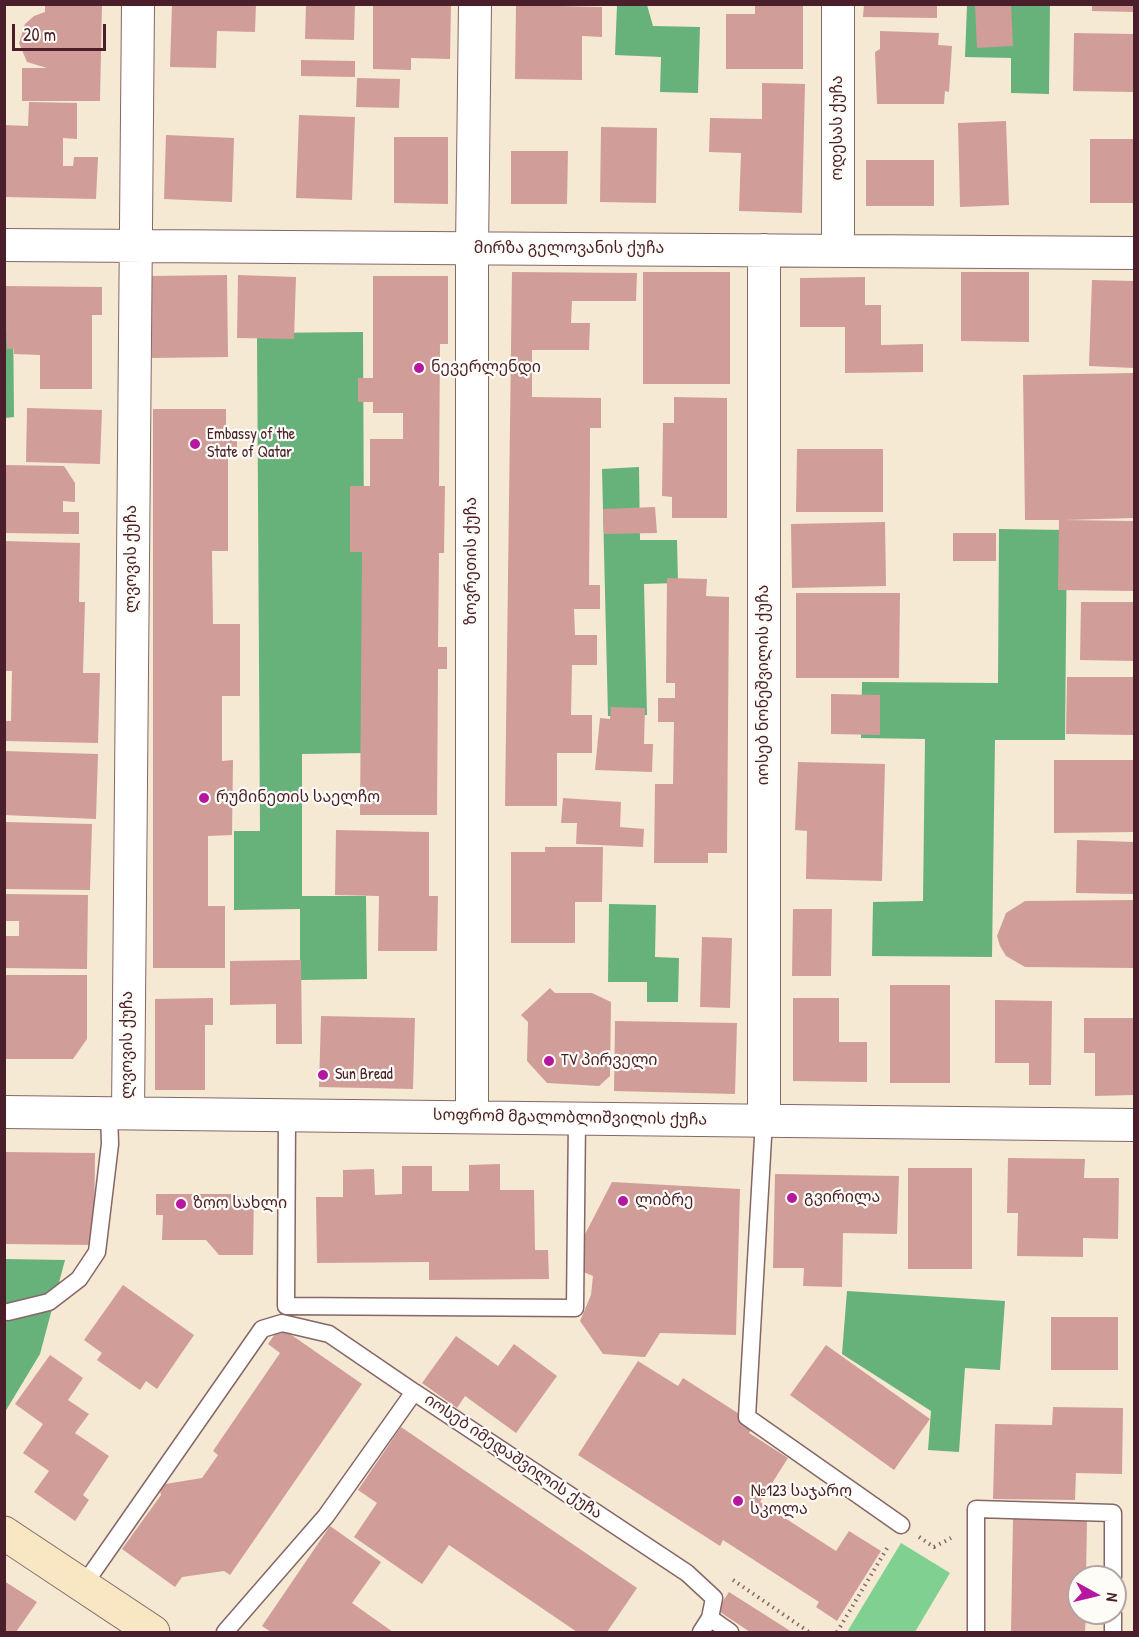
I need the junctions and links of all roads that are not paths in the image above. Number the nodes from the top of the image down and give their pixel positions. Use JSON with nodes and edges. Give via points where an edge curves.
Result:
{"nodes":[{"id":1,"x":138,"y":4,"type":"edge"},
{"id":2,"x":475,"y":4,"type":"edge"},
{"id":3,"x":838,"y":4,"type":"edge"},
{"id":4,"x":4,"y":245,"type":"edge"},
{"id":5,"x":134,"y":246,"type":"junction"},
{"id":6,"x":472,"y":248,"type":"junction"},
{"id":7,"x":764,"y":250,"type":"junction"},
{"id":8,"x":838,"y":251,"type":"junction"},
{"id":9,"x":1134,"y":253,"type":"edge"},
{"id":10,"x":4,"y":1112,"type":"edge"},
{"id":11,"x":118,"y":1113,"type":"junction"},
{"id":12,"x":287,"y":1115,"type":"junction"},
{"id":13,"x":472,"y":1117,"type":"junction"},
{"id":14,"x":577,"y":1118,"type":"junction"},
{"id":15,"x":764,"y":1120,"type":"junction"},
{"id":16,"x":1134,"y":1125,"type":"edge"},
{"id":17,"x":8,"y":1312,"type":"dead end"},
{"id":18,"x":414,"y":1392,"type":"junction"},
{"id":19,"x":901,"y":1525,"type":"road end"},
{"id":20,"x":4,"y":1533,"type":"edge"},
{"id":21,"x":1113,"y":1565,"type":"edge"},
{"id":22,"x":83,"y":1586,"type":"junction"},
{"id":23,"x":706,"y":1625,"type":"edge"},
{"id":24,"x":153,"y":1632,"type":"edge"},
{"id":25,"x":225,"y":1632,"type":"edge"},
{"id":26,"x":730,"y":1632,"type":"edge"},
{"id":27,"x":976,"y":1632,"type":"edge"}],
"edges":[{"from":1,"to":5,"type":"street","name":"ლვოვის ქუჩა"},
{"from":2,"to":6,"type":"street","name":"ზოვრეთის ქუჩა"},
{"from":3,"to":8,"type":"street","name":"ოდესას ქუჩა"},
{"from":4,"to":5,"type":"street","name":"მირზა გელოვანის ქუჩა"},
{"from":5,"to":6,"type":"street","name":"მირზა გელოვანის ქუჩა"},
{"from":5,"to":11,"type":"street","name":"ლვოვის ქუჩა"},
{"from":6,"to":7,"type":"street","name":"მირზა გელოვანის ქუჩა"},
{"from":6,"to":13,"type":"street","name":"ზოვრეთის ქუჩა"},
{"from":7,"to":8,"type":"street","name":"მირზა გელოვანის ქუჩა"},
{"from":7,"to":15,"type":"street","name":"იოსებ ნონეშვილის ქუჩა"},
{"from":8,"to":9,"type":"street","name":"მირზა გელოვანის ქუჩა"},
{"from":10,"to":11,"type":"street","name":"სოფრომ მგალობლიშვილის ქუჩა"},
{"from":11,"to":12,"type":"street","name":"სოფრომ მგალობლიშვილის ქუჩა"},
{"from":11,"to":17,"type":"lane","via":[[110,1144],[97,1252],[79,1279],[49,1302]]},
{"from":12,"to":13,"type":"street","name":"სოფრომ მგალობლიშვილის ქუჩა"},
{"from":12,"to":14,"type":"lane","via":[[286,1306],[575,1308]]},
{"from":13,"to":14,"type":"street","name":"სოფრომ მგალობლიშვილის ქუჩა"},
{"from":14,"to":15,"type":"street","name":"სოფრომ მგალობლიშვილის ქუჩა"},
{"from":15,"to":16,"type":"street","name":"სოფრომ მგალობლიშვილის ქუჩა"},
{"from":15,"to":19,"type":"lane","via":[[747,1417]]},
{"from":18,"to":22,"type":"lane","via":[[329,1334],[282,1323],[262,1329]]},
{"from":18,"to":23,"type":"lane","name":"იოსებ იმედაშვილის ქუჩა","via":[[687,1573],[714,1598]]},
{"from":18,"to":25,"type":"lane","name":"იოსებ იმედაშვილის ქუჩა","via":[[327,1516]]},
{"from":20,"to":22,"type":"main road"},
{"from":21,"to":27,"type":"lane","via":[[1113,1512],[976,1509]]},
{"from":22,"to":24,"type":"main road"},
{"from":23,"to":26,"type":"lane"}]}
